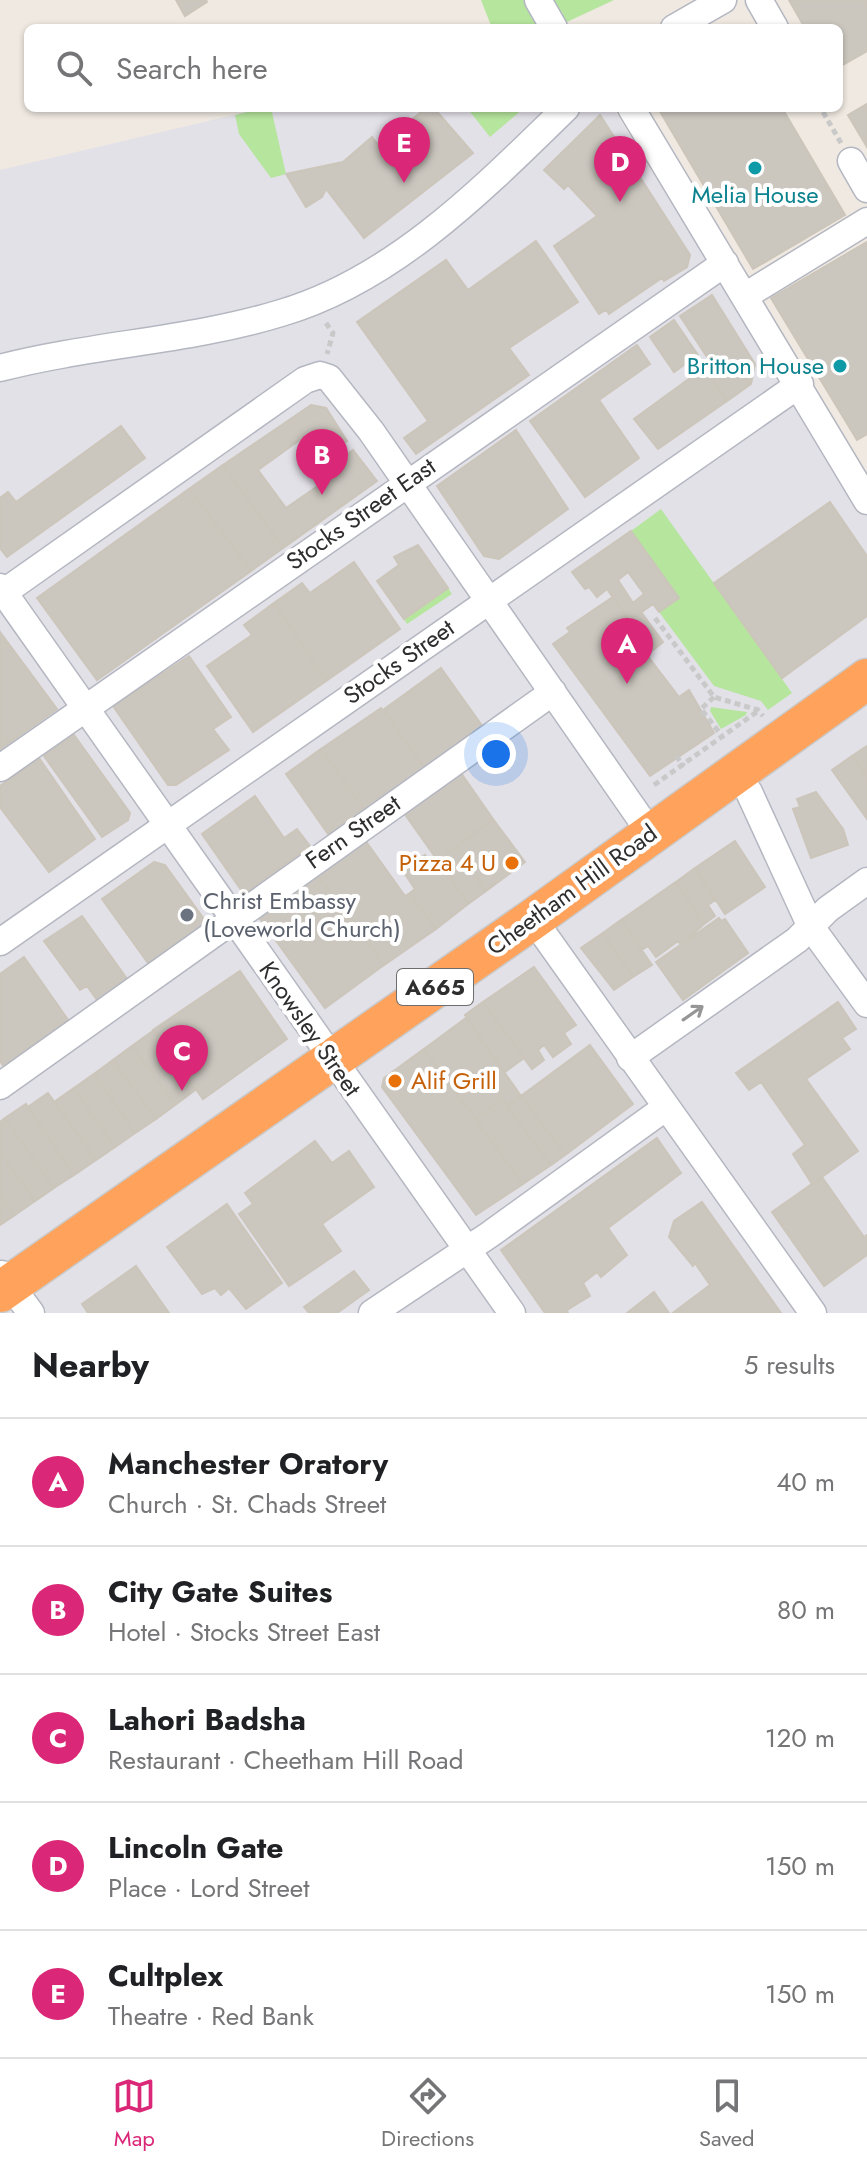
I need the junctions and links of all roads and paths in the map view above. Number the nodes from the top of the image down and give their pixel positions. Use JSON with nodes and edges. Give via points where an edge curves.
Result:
{"nodes":[{"id":1,"x":538,"y":0,"type":"edge"},
{"id":2,"x":723,"y":0,"type":"edge"},
{"id":3,"x":759,"y":0,"type":"edge"},
{"id":4,"x":552,"y":24,"type":"edge"},
{"id":5,"x":681,"y":24,"type":"edge"},
{"id":6,"x":773,"y":24,"type":"edge"},
{"id":7,"x":562,"y":112,"type":"edge"},
{"id":8,"x":633,"y":112,"type":"edge"},
{"id":9,"x":823,"y":112,"type":"dead end"},
{"id":10,"x":851,"y":161,"type":"joint"},
{"id":11,"x":867,"y":189,"type":"edge"},
{"id":12,"x":867,"y":221,"type":"edge"},
{"id":13,"x":725,"y":263,"type":"junction"},
{"id":14,"x":745,"y":296,"type":"junction"},
{"id":15,"x":326,"y":323,"type":"dead end"},
{"id":16,"x":324,"y":365,"type":"junction"},
{"id":17,"x":0,"y":368,"type":"edge"},
{"id":18,"x":800,"y":384,"type":"junction"},
{"id":19,"x":859,"y":471,"type":"edge"},
{"id":20,"x":407,"y":482,"type":"junction"},
{"id":21,"x":867,"y":501,"type":"edge"},
{"id":22,"x":1,"y":592,"type":"edge"},
{"id":23,"x":488,"y":600,"type":"junction"},
{"id":24,"x":655,"y":618,"type":"dead end"},
{"id":25,"x":867,"y":679,"type":"edge"},
{"id":26,"x":553,"y":692,"type":"junction"},
{"id":27,"x":714,"y":697,"type":"junction"},
{"id":28,"x":85,"y":708,"type":"junction"},
{"id":29,"x":722,"y":736,"type":"junction"},
{"id":30,"x":676,"y":756,"type":"dead end"},
{"id":31,"x":682,"y":764,"type":"junction"},
{"id":32,"x":0,"y":768,"type":"edge"},
{"id":33,"x":735,"y":773,"type":"junction"},
{"id":34,"x":689,"y":774,"type":"dead end"},
{"id":35,"x":654,"y":785,"type":"dead end"},
{"id":36,"x":167,"y":825,"type":"junction"},
{"id":37,"x":651,"y":834,"type":"junction"},
{"id":38,"x":867,"y":881,"type":"edge"},
{"id":39,"x":533,"y":919,"type":"junction"},
{"id":40,"x":234,"y":920,"type":"junction"},
{"id":41,"x":811,"y":927,"type":"junction"},
{"id":42,"x":0,"y":942,"type":"edge"},
{"id":43,"x":864,"y":992,"type":"edge"},
{"id":44,"x":630,"y":1058,"type":"junction"},
{"id":45,"x":331,"y":1059,"type":"junction"},
{"id":46,"x":0,"y":1086,"type":"edge"},
{"id":47,"x":665,"y":1108,"type":"junction"},
{"id":48,"x":467,"y":1248,"type":"junction"},
{"id":49,"x":10,"y":1291,"type":"edge"},
{"id":50,"x":372,"y":1313,"type":"edge"},
{"id":51,"x":512,"y":1313,"type":"edge"},
{"id":52,"x":813,"y":1313,"type":"edge"}],
"edges":[{"from":1,"to":4,"type":"street"},
{"from":2,"to":5,"type":"street"},
{"from":3,"to":6,"type":"street"},
{"from":7,"to":17,"type":"street","via":[[396,258],[326,295],[239,325]]},
{"from":8,"to":13,"type":"street"},
{"from":9,"to":10,"type":"path"},
{"from":10,"to":11,"type":"street"},
{"from":12,"to":14,"type":"street"},
{"from":13,"to":14,"type":"street"},
{"from":13,"to":20,"type":"street","name":"Stocks Street East"},
{"from":14,"to":18,"type":"street"},
{"from":15,"to":16,"type":"path","via":[[333,333]]},
{"from":16,"to":20,"type":"street"},
{"from":16,"to":22,"type":"street"},
{"from":18,"to":19,"type":"street"},
{"from":18,"to":23,"type":"street","name":"Stocks Street"},
{"from":19,"to":21,"type":"street"},
{"from":20,"to":23,"type":"street"},
{"from":20,"to":28,"type":"street","name":"Stocks Street East"},
{"from":22,"to":28,"type":"street","name":"Knowsley Street"},
{"from":23,"to":26,"type":"street"},
{"from":23,"to":36,"type":"street","name":"Stocks Street"},
{"from":24,"to":27,"type":"path"},
{"from":25,"to":33,"type":"highway","name":"Cheetham Hill Road","number":"A665"},
{"from":26,"to":37,"type":"street"},
{"from":26,"to":40,"type":"street","name":"Fern Street"},
{"from":27,"to":29,"type":"path","via":[[701,709]]},
{"from":27,"to":29,"type":"path","via":[[758,710]]},
{"from":28,"to":32,"type":"street","name":"Stocks Street East"},
{"from":28,"to":36,"type":"street","name":"Knowsley Street"},
{"from":29,"to":31,"type":"path"},
{"from":30,"to":31,"type":"path"},
{"from":31,"to":34,"type":"path"},
{"from":31,"to":35,"type":"path"},
{"from":33,"to":37,"type":"highway","name":"Cheetham Hill Road","number":"A665"},
{"from":33,"to":41,"type":"street","via":[[749,792]]},
{"from":36,"to":40,"type":"street","name":"Knowsley Street"},
{"from":36,"to":42,"type":"street","name":"Stocks Street"},
{"from":37,"to":39,"type":"highway","name":"Cheetham Hill Road","number":"A665"},
{"from":38,"to":41,"type":"street"},
{"from":39,"to":44,"type":"street"},
{"from":39,"to":45,"type":"highway","name":"Cheetham Hill Road","number":"A665"},
{"from":40,"to":45,"type":"street","name":"Knowsley Street"},
{"from":40,"to":46,"type":"street","name":"Fern Street"},
{"from":41,"to":43,"type":"street"},
{"from":44,"to":41,"type":"street","one_way":true},
{"from":44,"to":47,"type":"street"},
{"from":45,"to":48,"type":"street","name":"Knowsley Street"},
{"from":45,"to":49,"type":"highway","name":"Cheetham Hill Road","number":"A665"},
{"from":47,"to":48,"type":"street"},
{"from":47,"to":52,"type":"street"},
{"from":48,"to":50,"type":"street"},
{"from":48,"to":51,"type":"street","name":"Knowsley Street"}]}
